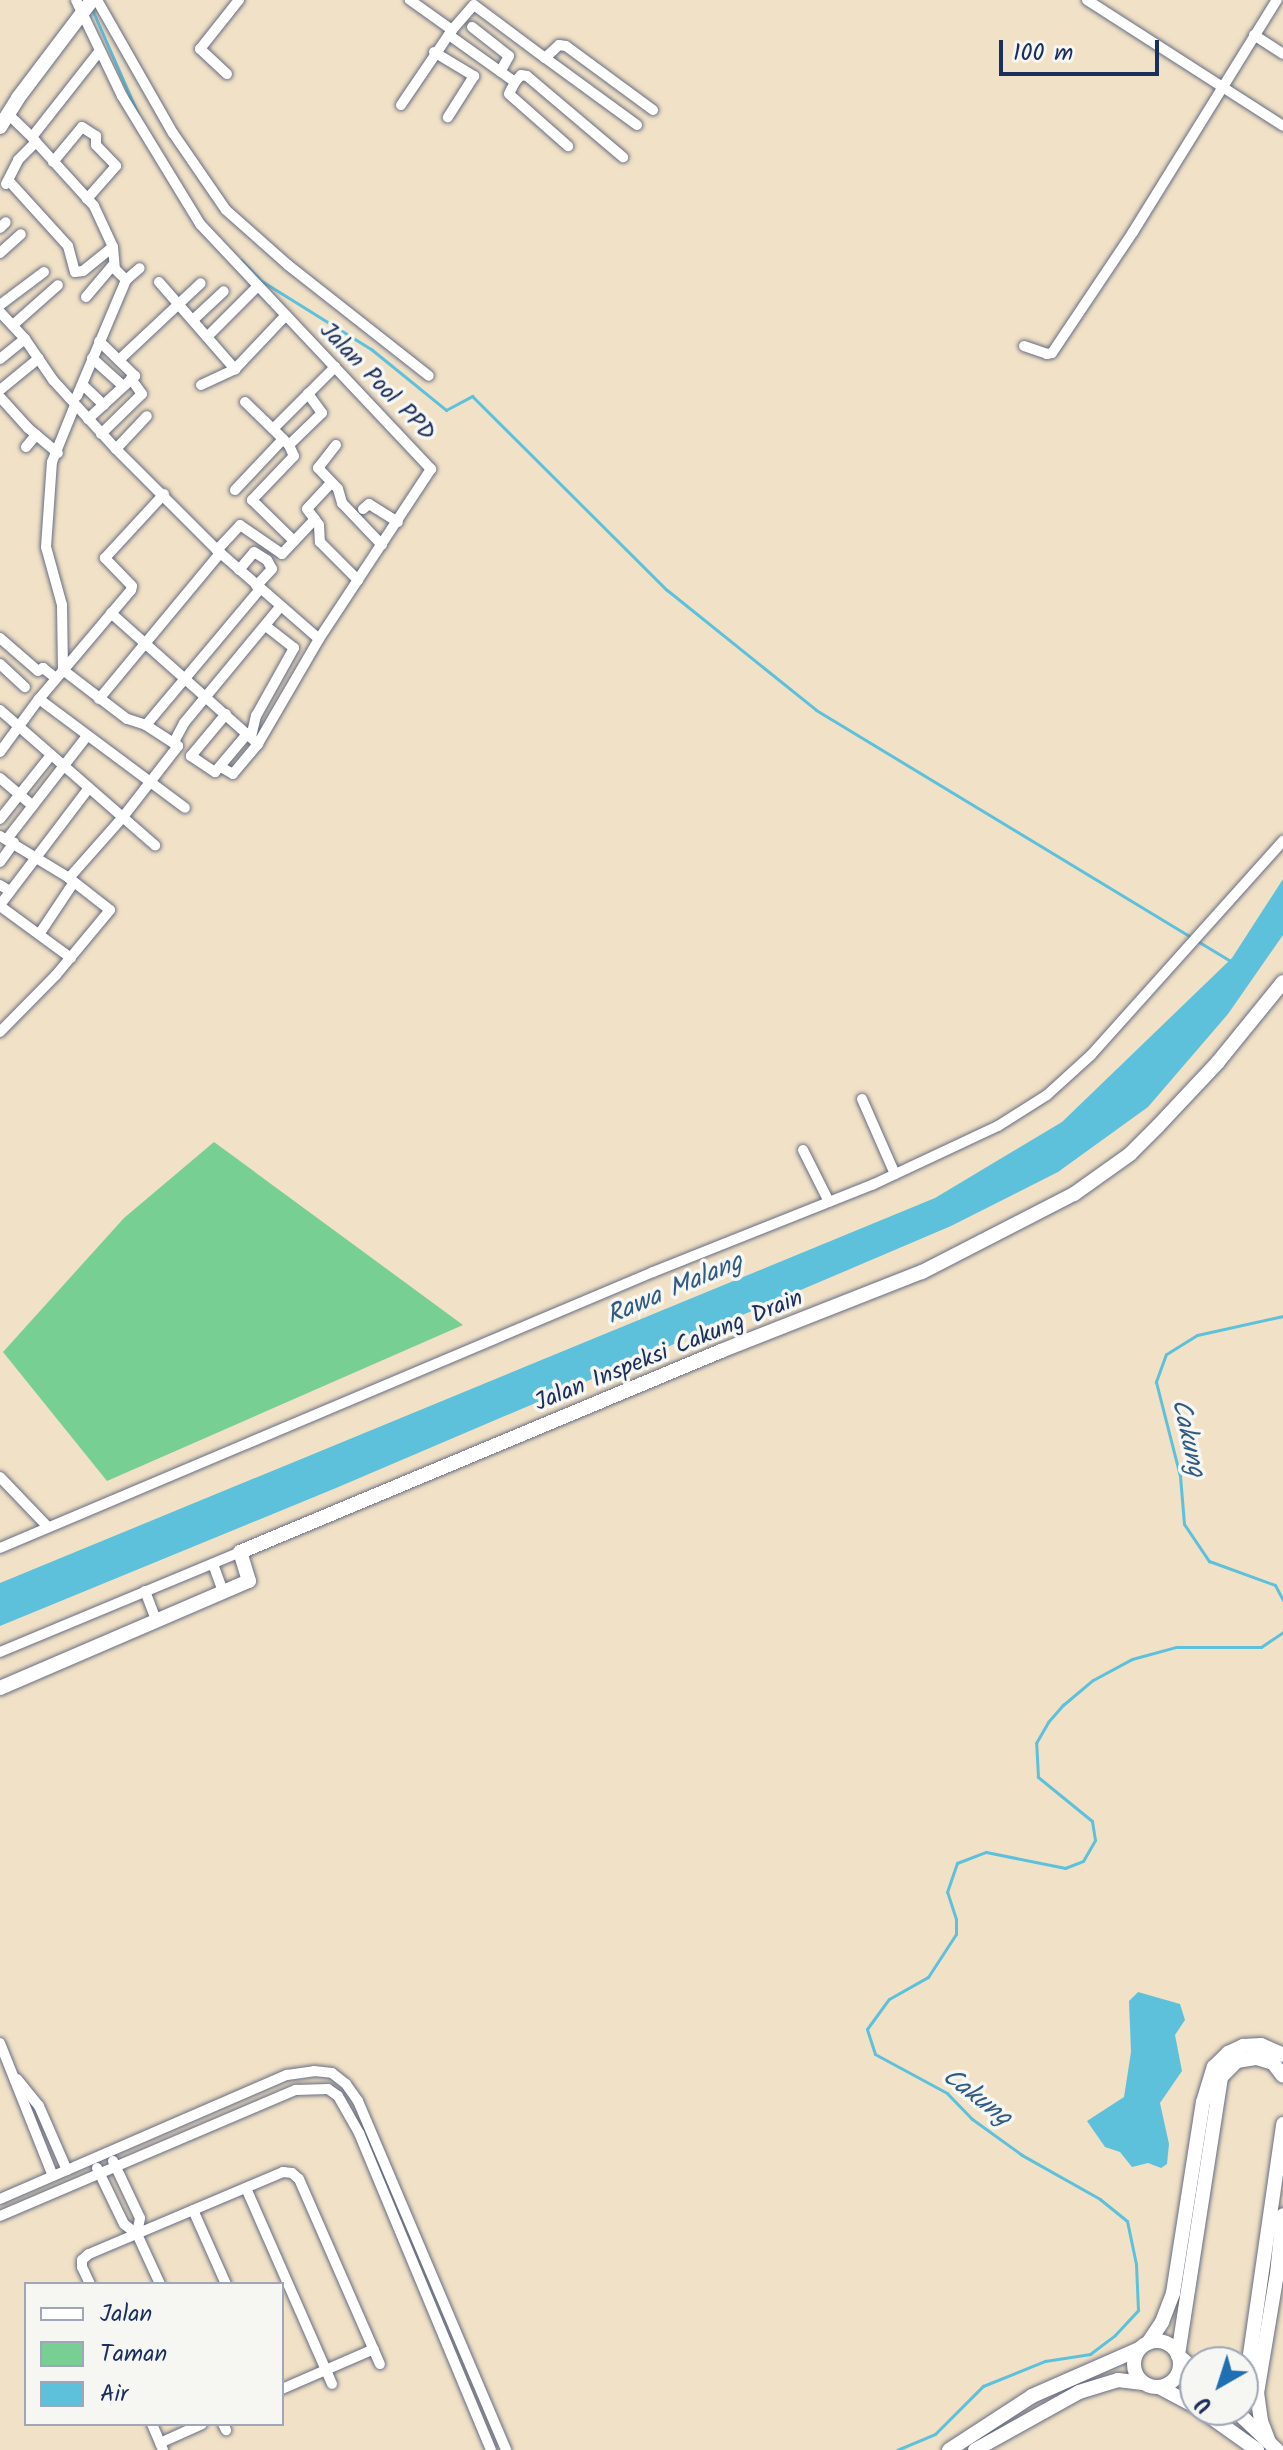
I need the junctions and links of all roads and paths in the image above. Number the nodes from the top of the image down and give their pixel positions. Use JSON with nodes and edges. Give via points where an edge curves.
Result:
{"nodes":[{"id":1,"x":239,"y":0,"type":"edge"},
{"id":2,"x":410,"y":0,"type":"edge"},
{"id":3,"x":1087,"y":0,"type":"edge"},
{"id":4,"x":1277,"y":0,"type":"edge"},
{"id":5,"x":86,"y":4,"type":"edge"},
{"id":6,"x":472,"y":27,"type":"dead end"},
{"id":7,"x":451,"y":32,"type":"junction"},
{"id":8,"x":1254,"y":35,"type":"junction"},
{"id":9,"x":434,"y":52,"type":"junction"},
{"id":10,"x":98,"y":53,"type":"junction"},
{"id":11,"x":1283,"y":54,"type":"edge"},
{"id":12,"x":545,"y":58,"type":"junction"},
{"id":13,"x":500,"y":72,"type":"junction"},
{"id":14,"x":227,"y":74,"type":"dead end"},
{"id":15,"x":515,"y":82,"type":"junction"},
{"id":16,"x":1221,"y":86,"type":"junction"},
{"id":17,"x":401,"y":105,"type":"dead end"},
{"id":18,"x":653,"y":110,"type":"dead end"},
{"id":19,"x":3,"y":117,"type":"edge"},
{"id":20,"x":448,"y":117,"type":"dead end"},
{"id":21,"x":637,"y":125,"type":"dead end"},
{"id":22,"x":1283,"y":126,"type":"edge"},
{"id":23,"x":34,"y":140,"type":"junction"},
{"id":24,"x":568,"y":146,"type":"dead end"},
{"id":25,"x":623,"y":157,"type":"dead end"},
{"id":26,"x":53,"y":162,"type":"junction"},
{"id":27,"x":87,"y":199,"type":"junction"},
{"id":28,"x":21,"y":234,"type":"dead end"},
{"id":29,"x":113,"y":247,"type":"junction"},
{"id":30,"x":0,"y":253,"type":"edge"},
{"id":31,"x":113,"y":265,"type":"junction"},
{"id":32,"x":140,"y":268,"type":"dead end"},
{"id":33,"x":44,"y":272,"type":"dead end"},
{"id":34,"x":126,"y":280,"type":"junction"},
{"id":35,"x":159,"y":282,"type":"dead end"},
{"id":36,"x":201,"y":283,"type":"dead end"},
{"id":37,"x":58,"y":285,"type":"dead end"},
{"id":38,"x":258,"y":286,"type":"junction"},
{"id":39,"x":224,"y":291,"type":"dead end"},
{"id":40,"x":86,"y":297,"type":"dead end"},
{"id":41,"x":176,"y":303,"type":"junction"},
{"id":42,"x":0,"y":305,"type":"edge"},
{"id":43,"x":0,"y":312,"type":"edge"},
{"id":44,"x":286,"y":315,"type":"junction"},
{"id":45,"x":193,"y":320,"type":"junction"},
{"id":46,"x":13,"y":325,"type":"junction"},
{"id":47,"x":207,"y":337,"type":"junction"},
{"id":48,"x":25,"y":339,"type":"junction"},
{"id":49,"x":99,"y":341,"type":"junction"},
{"id":50,"x":1024,"y":346,"type":"dead end"},
{"id":51,"x":39,"y":358,"type":"junction"},
{"id":52,"x":92,"y":358,"type":"junction"},
{"id":53,"x":0,"y":359,"type":"edge"},
{"id":54,"x":119,"y":360,"type":"junction"},
{"id":55,"x":335,"y":367,"type":"junction"},
{"id":56,"x":235,"y":369,"type":"junction"},
{"id":57,"x":429,"y":376,"type":"dead end"},
{"id":58,"x":127,"y":382,"type":"junction"},
{"id":59,"x":83,"y":385,"type":"junction"},
{"id":60,"x":201,"y":385,"type":"dead end"},
{"id":61,"x":0,"y":390,"type":"edge"},
{"id":62,"x":308,"y":394,"type":"junction"},
{"id":63,"x":0,"y":397,"type":"edge"},
{"id":64,"x":76,"y":401,"type":"junction"},
{"id":65,"x":245,"y":402,"type":"dead end"},
{"id":66,"x":104,"y":405,"type":"junction"},
{"id":67,"x":147,"y":416,"type":"dead end"},
{"id":68,"x":88,"y":419,"type":"junction"},
{"id":69,"x":273,"y":429,"type":"junction"},
{"id":70,"x":101,"y":434,"type":"junction"},
{"id":71,"x":36,"y":435,"type":"junction"},
{"id":72,"x":286,"y":442,"type":"junction"},
{"id":73,"x":336,"y":445,"type":"dead end"},
{"id":74,"x":26,"y":447,"type":"dead end"},
{"id":75,"x":116,"y":449,"type":"junction"},
{"id":76,"x":56,"y":452,"type":"junction"},
{"id":77,"x":331,"y":483,"type":"junction"},
{"id":78,"x":235,"y":490,"type":"dead end"},
{"id":79,"x":164,"y":494,"type":"junction"},
{"id":80,"x":363,"y":509,"type":"dead end"},
{"id":81,"x":315,"y":519,"type":"junction"},
{"id":82,"x":398,"y":522,"type":"junction"},
{"id":83,"x":294,"y":541,"type":"junction"},
{"id":84,"x":382,"y":545,"type":"junction"},
{"id":85,"x":219,"y":552,"type":"junction"},
{"id":86,"x":239,"y":570,"type":"junction"},
{"id":87,"x":358,"y":580,"type":"junction"},
{"id":88,"x":258,"y":588,"type":"junction"},
{"id":89,"x":279,"y":608,"type":"junction"},
{"id":90,"x":111,"y":613,"type":"junction"},
{"id":91,"x":266,"y":626,"type":"junction"},
{"id":92,"x":0,"y":638,"type":"edge"},
{"id":93,"x":319,"y":639,"type":"junction"},
{"id":94,"x":144,"y":644,"type":"junction"},
{"id":95,"x":0,"y":664,"type":"edge"},
{"id":96,"x":59,"y":674,"type":"junction"},
{"id":97,"x":185,"y":677,"type":"junction"},
{"id":98,"x":25,"y":687,"type":"dead end"},
{"id":99,"x":269,"y":692,"type":"junction"},
{"id":100,"x":207,"y":696,"type":"junction"},
{"id":101,"x":39,"y":699,"type":"junction"},
{"id":102,"x":99,"y":699,"type":"junction"},
{"id":103,"x":284,"y":702,"type":"junction"},
{"id":104,"x":0,"y":710,"type":"edge"},
{"id":105,"x":226,"y":714,"type":"junction"},
{"id":106,"x":18,"y":725,"type":"junction"},
{"id":107,"x":146,"y":725,"type":"junction"},
{"id":108,"x":86,"y":737,"type":"junction"},
{"id":109,"x":252,"y":738,"type":"junction"},
{"id":110,"x":4,"y":740,"type":"edge"},
{"id":111,"x":174,"y":742,"type":"junction"},
{"id":112,"x":0,"y":752,"type":"edge"},
{"id":113,"x":51,"y":755,"type":"junction"},
{"id":114,"x":64,"y":767,"type":"junction"},
{"id":115,"x":0,"y":778,"type":"edge"},
{"id":116,"x":150,"y":783,"type":"junction"},
{"id":117,"x":88,"y":789,"type":"junction"},
{"id":118,"x":20,"y":794,"type":"junction"},
{"id":119,"x":33,"y":806,"type":"junction"},
{"id":120,"x":185,"y":808,"type":"dead end"},
{"id":121,"x":123,"y":817,"type":"junction"},
{"id":122,"x":0,"y":819,"type":"edge"},
{"id":123,"x":7,"y":839,"type":"edge"},
{"id":124,"x":1283,"y":841,"type":"edge"},
{"id":125,"x":155,"y":845,"type":"dead end"},
{"id":126,"x":37,"y":856,"type":"junction"},
{"id":127,"x":0,"y":862,"type":"edge"},
{"id":128,"x":72,"y":880,"type":"junction"},
{"id":129,"x":0,"y":885,"type":"edge"},
{"id":130,"x":10,"y":891,"type":"junction"},
{"id":131,"x":0,"y":905,"type":"edge"},
{"id":132,"x":40,"y":933,"type":"junction"},
{"id":133,"x":71,"y":958,"type":"junction"},
{"id":134,"x":1283,"y":982,"type":"edge"},
{"id":135,"x":0,"y":1032,"type":"edge"},
{"id":136,"x":862,"y":1099,"type":"dead end"},
{"id":137,"x":803,"y":1150,"type":"dead end"},
{"id":138,"x":895,"y":1174,"type":"junction"},
{"id":139,"x":829,"y":1202,"type":"junction"},
{"id":140,"x":0,"y":1477,"type":"edge"},
{"id":141,"x":48,"y":1527,"type":"junction"},
{"id":142,"x":0,"y":1548,"type":"edge"},
{"id":143,"x":240,"y":1552,"type":"junction"},
{"id":144,"x":213,"y":1564,"type":"junction"},
{"id":145,"x":145,"y":1591,"type":"junction"},
{"id":146,"x":223,"y":1591,"type":"junction"},
{"id":147,"x":156,"y":1620,"type":"junction"},
{"id":148,"x":0,"y":1652,"type":"edge"},
{"id":149,"x":0,"y":1688,"type":"edge"},
{"id":150,"x":0,"y":2043,"type":"edge"},
{"id":151,"x":1283,"y":2055,"type":"edge"},
{"id":152,"x":13,"y":2074,"type":"junction"},
{"id":153,"x":1283,"y":2076,"type":"edge"},
{"id":154,"x":1283,"y":2124,"type":"edge"},
{"id":155,"x":109,"y":2152,"type":"junction"},
{"id":156,"x":93,"y":2159,"type":"junction"},
{"id":157,"x":115,"y":2165,"type":"junction"},
{"id":158,"x":67,"y":2170,"type":"junction"},
{"id":159,"x":99,"y":2173,"type":"junction"},
{"id":160,"x":53,"y":2176,"type":"junction"},
{"id":161,"x":246,"y":2188,"type":"junction"},
{"id":162,"x":0,"y":2199,"type":"edge"},
{"id":163,"x":193,"y":2210,"type":"junction"},
{"id":164,"x":1283,"y":2215,"type":"edge"},
{"id":165,"x":0,"y":2216,"type":"edge"},
{"id":166,"x":137,"y":2234,"type":"junction"},
{"id":167,"x":1261,"y":2267,"type":"junction"},
{"id":168,"x":1278,"y":2270,"type":"junction"},
{"id":169,"x":89,"y":2282,"type":"edge"},
{"id":170,"x":159,"y":2282,"type":"edge"},
{"id":171,"x":225,"y":2282,"type":"edge"},
{"id":172,"x":1144,"y":2346,"type":"junction"},
{"id":173,"x":1249,"y":2346,"type":"edge"},
{"id":174,"x":462,"y":2347,"type":"junction"},
{"id":175,"x":374,"y":2349,"type":"junction"},
{"id":176,"x":450,"y":2353,"type":"junction"},
{"id":177,"x":1178,"y":2355,"type":"junction"},
{"id":178,"x":380,"y":2364,"type":"dead end"},
{"id":179,"x":325,"y":2370,"type":"junction"},
{"id":180,"x":1143,"y":2383,"type":"junction"},
{"id":181,"x":332,"y":2384,"type":"dead end"},
{"id":182,"x":284,"y":2388,"type":"edge"},
{"id":183,"x":1161,"y":2388,"type":"junction"},
{"id":184,"x":1179,"y":2398,"type":"edge"},
{"id":185,"x":153,"y":2426,"type":"edge"},
{"id":186,"x":198,"y":2426,"type":"edge"},
{"id":187,"x":1221,"y":2426,"type":"edge"},
{"id":188,"x":1252,"y":2426,"type":"edge"},
{"id":189,"x":1243,"y":2443,"type":"edge"},
{"id":190,"x":162,"y":2446,"type":"edge"},
{"id":191,"x":1268,"y":2447,"type":"edge"},
{"id":192,"x":491,"y":2450,"type":"edge"},
{"id":193,"x":506,"y":2450,"type":"edge"},
{"id":194,"x":949,"y":2450,"type":"edge"},
{"id":195,"x":975,"y":2450,"type":"edge"}],
"edges":[{"from":1,"to":14,"type":"street","via":[[200,49]]},
{"from":2,"to":7,"type":"street"},
{"from":3,"to":16,"type":"street"},
{"from":4,"to":8,"type":"street"},
{"from":5,"to":10,"type":"street","name":"Jalan Pool PPD"},
{"from":5,"to":19,"type":"street"},
{"from":5,"to":57,"type":"street","via":[[226,210]]},
{"from":6,"to":13,"type":"street","via":[[509,56]]},
{"from":7,"to":9,"type":"street"},
{"from":7,"to":12,"type":"street","via":[[474,5]]},
{"from":7,"to":13,"type":"street"},
{"from":8,"to":11,"type":"street"},
{"from":8,"to":16,"type":"street"},
{"from":9,"to":17,"type":"street"},
{"from":9,"to":20,"type":"street","via":[[474,76]]},
{"from":10,"to":23,"type":"street"},
{"from":10,"to":38,"type":"street","name":"Jalan Pool PPD","via":[[200,224]]},
{"from":12,"to":18,"type":"street","via":[[559,45],[566,46]]},
{"from":12,"to":21,"type":"street"},
{"from":13,"to":15,"type":"street"},
{"from":15,"to":24,"type":"street","via":[[509,94]]},
{"from":15,"to":25,"type":"street","via":[[525,74]]},
{"from":16,"to":22,"type":"street"},
{"from":16,"to":50,"type":"street","via":[[1052,353]]},
{"from":19,"to":23,"type":"street"},
{"from":23,"to":26,"type":"street"},
{"from":23,"to":29,"type":"street","via":[[7,182],[68,246],[75,272]]},
{"from":26,"to":27,"type":"street"},
{"from":26,"to":27,"type":"street","via":[[82,127],[96,136],[96,145],[116,166]]},
{"from":27,"to":29,"type":"street"},
{"from":28,"to":30,"type":"street"},
{"from":29,"to":31,"type":"street"},
{"from":31,"to":34,"type":"street"},
{"from":31,"to":40,"type":"street"},
{"from":32,"to":34,"type":"street"},
{"from":33,"to":42,"type":"street"},
{"from":34,"to":49,"type":"street"},
{"from":35,"to":41,"type":"street"},
{"from":36,"to":41,"type":"street"},
{"from":37,"to":46,"type":"street"},
{"from":38,"to":44,"type":"street","name":"Jalan Pool PPD"},
{"from":38,"to":47,"type":"street"},
{"from":39,"to":45,"type":"street"},
{"from":41,"to":45,"type":"street"},
{"from":41,"to":54,"type":"street"},
{"from":43,"to":46,"type":"street"},
{"from":44,"to":55,"type":"street","name":"Jalan Pool PPD"},
{"from":44,"to":56,"type":"street"},
{"from":45,"to":47,"type":"street"},
{"from":46,"to":48,"type":"street"},
{"from":47,"to":56,"type":"street"},
{"from":48,"to":51,"type":"street"},
{"from":48,"to":53,"type":"street"},
{"from":49,"to":52,"type":"street"},
{"from":49,"to":54,"type":"street"},
{"from":51,"to":61,"type":"street"},
{"from":51,"to":64,"type":"street"},
{"from":52,"to":58,"type":"street"},
{"from":52,"to":59,"type":"street"},
{"from":54,"to":58,"type":"street","via":[[135,374]]},
{"from":55,"to":62,"type":"street"},
{"from":55,"to":82,"type":"street","name":"Jalan Pool PPD","via":[[431,469]]},
{"from":56,"to":60,"type":"street"},
{"from":58,"to":66,"type":"street"},
{"from":58,"to":70,"type":"street","via":[[142,394]]},
{"from":59,"to":64,"type":"street"},
{"from":59,"to":66,"type":"street"},
{"from":62,"to":69,"type":"street"},
{"from":62,"to":72,"type":"street","via":[[322,413]]},
{"from":63,"to":71,"type":"street"},
{"from":64,"to":68,"type":"street"},
{"from":64,"to":76,"type":"street"},
{"from":65,"to":69,"type":"street"},
{"from":66,"to":68,"type":"street"},
{"from":67,"to":75,"type":"street"},
{"from":68,"to":70,"type":"street"},
{"from":69,"to":72,"type":"street"},
{"from":70,"to":75,"type":"street"},
{"from":71,"to":74,"type":"street"},
{"from":71,"to":76,"type":"street"},
{"from":72,"to":78,"type":"street"},
{"from":72,"to":83,"type":"street","via":[[294,456],[252,500],[266,506]]},
{"from":73,"to":77,"type":"street","via":[[317,467]]},
{"from":75,"to":79,"type":"street"},
{"from":76,"to":96,"type":"street","via":[[46,547],[62,605]]},
{"from":77,"to":81,"type":"street","via":[[308,507]]},
{"from":77,"to":84,"type":"street","via":[[342,503]]},
{"from":79,"to":85,"type":"street"},
{"from":79,"to":90,"type":"street","via":[[105,558],[132,586]]},
{"from":80,"to":82,"type":"street","via":[[369,504]]},
{"from":81,"to":83,"type":"street"},
{"from":81,"to":87,"type":"street","via":[[320,542]]},
{"from":82,"to":84,"type":"street","name":"Jalan Pool PPD"},
{"from":83,"to":85,"type":"street","via":[[278,554],[240,525]]},
{"from":84,"to":87,"type":"street","name":"Jalan Pool PPD"},
{"from":85,"to":86,"type":"street"},
{"from":85,"to":94,"type":"street"},
{"from":86,"to":88,"type":"street"},
{"from":86,"to":88,"type":"street","via":[[254,552],[267,560],[272,569]]},
{"from":87,"to":93,"type":"street","name":"Jalan Pool PPD"},
{"from":88,"to":89,"type":"street"},
{"from":88,"to":97,"type":"street"},
{"from":89,"to":91,"type":"street"},
{"from":89,"to":93,"type":"street"},
{"from":90,"to":94,"type":"street"},
{"from":90,"to":96,"type":"street"},
{"from":91,"to":99,"type":"street","via":[[294,648]]},
{"from":91,"to":100,"type":"street"},
{"from":92,"to":96,"type":"street","via":[[38,671]]},
{"from":93,"to":103,"type":"street","name":"Jalan Pool PPD"},
{"from":94,"to":97,"type":"street"},
{"from":94,"to":102,"type":"street"},
{"from":95,"to":98,"type":"street"},
{"from":96,"to":101,"type":"street"},
{"from":96,"to":102,"type":"street"},
{"from":97,"to":100,"type":"street"},
{"from":97,"to":107,"type":"street"},
{"from":99,"to":103,"type":"street"},
{"from":99,"to":109,"type":"street"},
{"from":100,"to":105,"type":"street"},
{"from":100,"to":111,"type":"street"},
{"from":101,"to":106,"type":"street"},
{"from":101,"to":108,"type":"street"},
{"from":102,"to":107,"type":"street"},
{"from":103,"to":109,"type":"street","name":"Jalan Pool PPD"},
{"from":104,"to":106,"type":"street"},
{"from":105,"to":109,"type":"street"},
{"from":105,"to":109,"type":"street","name":"Jalan Pool PPD","via":[[191,756],[212,772],[221,767],[233,774]]},
{"from":106,"to":110,"type":"street"},
{"from":106,"to":113,"type":"street"},
{"from":107,"to":111,"type":"street"},
{"from":108,"to":114,"type":"street"},
{"from":108,"to":116,"type":"street"},
{"from":110,"to":112,"type":"street"},
{"from":111,"to":116,"type":"street","via":[[178,746]]},
{"from":113,"to":114,"type":"street"},
{"from":113,"to":118,"type":"street"},
{"from":114,"to":117,"type":"street"},
{"from":114,"to":119,"type":"street"},
{"from":115,"to":118,"type":"street"},
{"from":116,"to":120,"type":"street"},
{"from":116,"to":121,"type":"street"},
{"from":117,"to":121,"type":"street"},
{"from":117,"to":126,"type":"street"},
{"from":118,"to":119,"type":"street"},
{"from":118,"to":122,"type":"street"},
{"from":119,"to":123,"type":"street"},
{"from":121,"to":125,"type":"street"},
{"from":121,"to":128,"type":"street"},
{"from":123,"to":126,"type":"street"},
{"from":123,"to":127,"type":"street"},
{"from":124,"to":138,"type":"street","via":[[1110,1035],[1047,1095],[998,1126]]},
{"from":126,"to":128,"type":"street"},
{"from":126,"to":130,"type":"street"},
{"from":128,"to":132,"type":"street"},
{"from":128,"to":133,"type":"street","via":[[110,910]]},
{"from":129,"to":130,"type":"street"},
{"from":130,"to":131,"type":"street"},
{"from":131,"to":132,"type":"street"},
{"from":132,"to":133,"type":"street"},
{"from":133,"to":135,"type":"street"},
{"from":134,"to":143,"type":"street","name":"Jalan Inspeksi Cakung Drain","via":[[1150,1135],[1074,1194],[922,1272]]},
{"from":136,"to":138,"type":"street"},
{"from":137,"to":139,"type":"street"},
{"from":138,"to":139,"type":"street"},
{"from":139,"to":141,"type":"street"},
{"from":140,"to":141,"type":"street"},
{"from":141,"to":142,"type":"street"},
{"from":143,"to":144,"type":"street","name":"Jalan Inspeksi Cakung Drain"},
{"from":143,"to":146,"type":"street","via":[[251,1579]]},
{"from":144,"to":145,"type":"street","name":"Jalan Inspeksi Cakung Drain"},
{"from":144,"to":146,"type":"street"},
{"from":145,"to":147,"type":"street"},
{"from":145,"to":148,"type":"street","name":"Jalan Inspeksi Cakung Drain"},
{"from":146,"to":147,"type":"street"},
{"from":147,"to":149,"type":"street"},
{"from":150,"to":152,"type":"street"},
{"from":151,"to":172,"type":"street","via":[[1271,2048],[1243,2046],[1214,2067],[1203,2102],[1173,2293],[1162,2322]]},
{"from":152,"to":158,"type":"street","via":[[39,2106]]},
{"from":152,"to":160,"type":"street"},
{"from":153,"to":177,"type":"street","via":[[1273,2063],[1257,2058],[1237,2061],[1221,2077]]},
{"from":154,"to":167,"type":"street"},
{"from":155,"to":156,"type":"street"},
{"from":155,"to":157,"type":"street"},
{"from":155,"to":174,"type":"street","via":[[287,2075],[332,2073],[358,2101]]},
{"from":156,"to":158,"type":"street"},
{"from":156,"to":159,"type":"street"},
{"from":157,"to":159,"type":"street"},
{"from":157,"to":166,"type":"street","via":[[140,2218]]},
{"from":157,"to":176,"type":"street","via":[[296,2090],[328,2089],[348,2110]]},
{"from":158,"to":160,"type":"street"},
{"from":159,"to":165,"type":"street"},
{"from":159,"to":166,"type":"street","via":[[124,2224]]},
{"from":160,"to":162,"type":"street"},
{"from":161,"to":163,"type":"street"},
{"from":161,"to":175,"type":"street","via":[[283,2172],[299,2179]]},
{"from":161,"to":179,"type":"street"},
{"from":163,"to":166,"type":"street"},
{"from":163,"to":171,"type":"street"},
{"from":164,"to":168,"type":"street"},
{"from":166,"to":169,"type":"street","via":[[82,2260]]},
{"from":166,"to":170,"type":"street"},
{"from":167,"to":168,"type":"street"},
{"from":167,"to":173,"type":"street"},
{"from":168,"to":191,"type":"street","via":[[1257,2393]]},
{"from":172,"to":177,"type":"street","via":[[1165,2343]]},
{"from":172,"to":180,"type":"street","via":[[1134,2367]]},
{"from":172,"to":194,"type":"street","via":[[1032,2396]]},
{"from":174,"to":176,"type":"street"},
{"from":174,"to":193,"type":"street"},
{"from":175,"to":178,"type":"street"},
{"from":175,"to":179,"type":"street"},
{"from":176,"to":192,"type":"street"},
{"from":177,"to":183,"type":"street","via":[[1178,2375]]},
{"from":179,"to":181,"type":"street"},
{"from":179,"to":182,"type":"street"},
{"from":180,"to":183,"type":"street"},
{"from":180,"to":195,"type":"street","via":[[1118,2380],[1079,2392]]},
{"from":183,"to":184,"type":"street"},
{"from":185,"to":190,"type":"street"},
{"from":186,"to":190,"type":"street"},
{"from":187,"to":189,"type":"street"},
{"from":188,"to":191,"type":"street"},
{"from":189,"to":191,"type":"street"}]}
